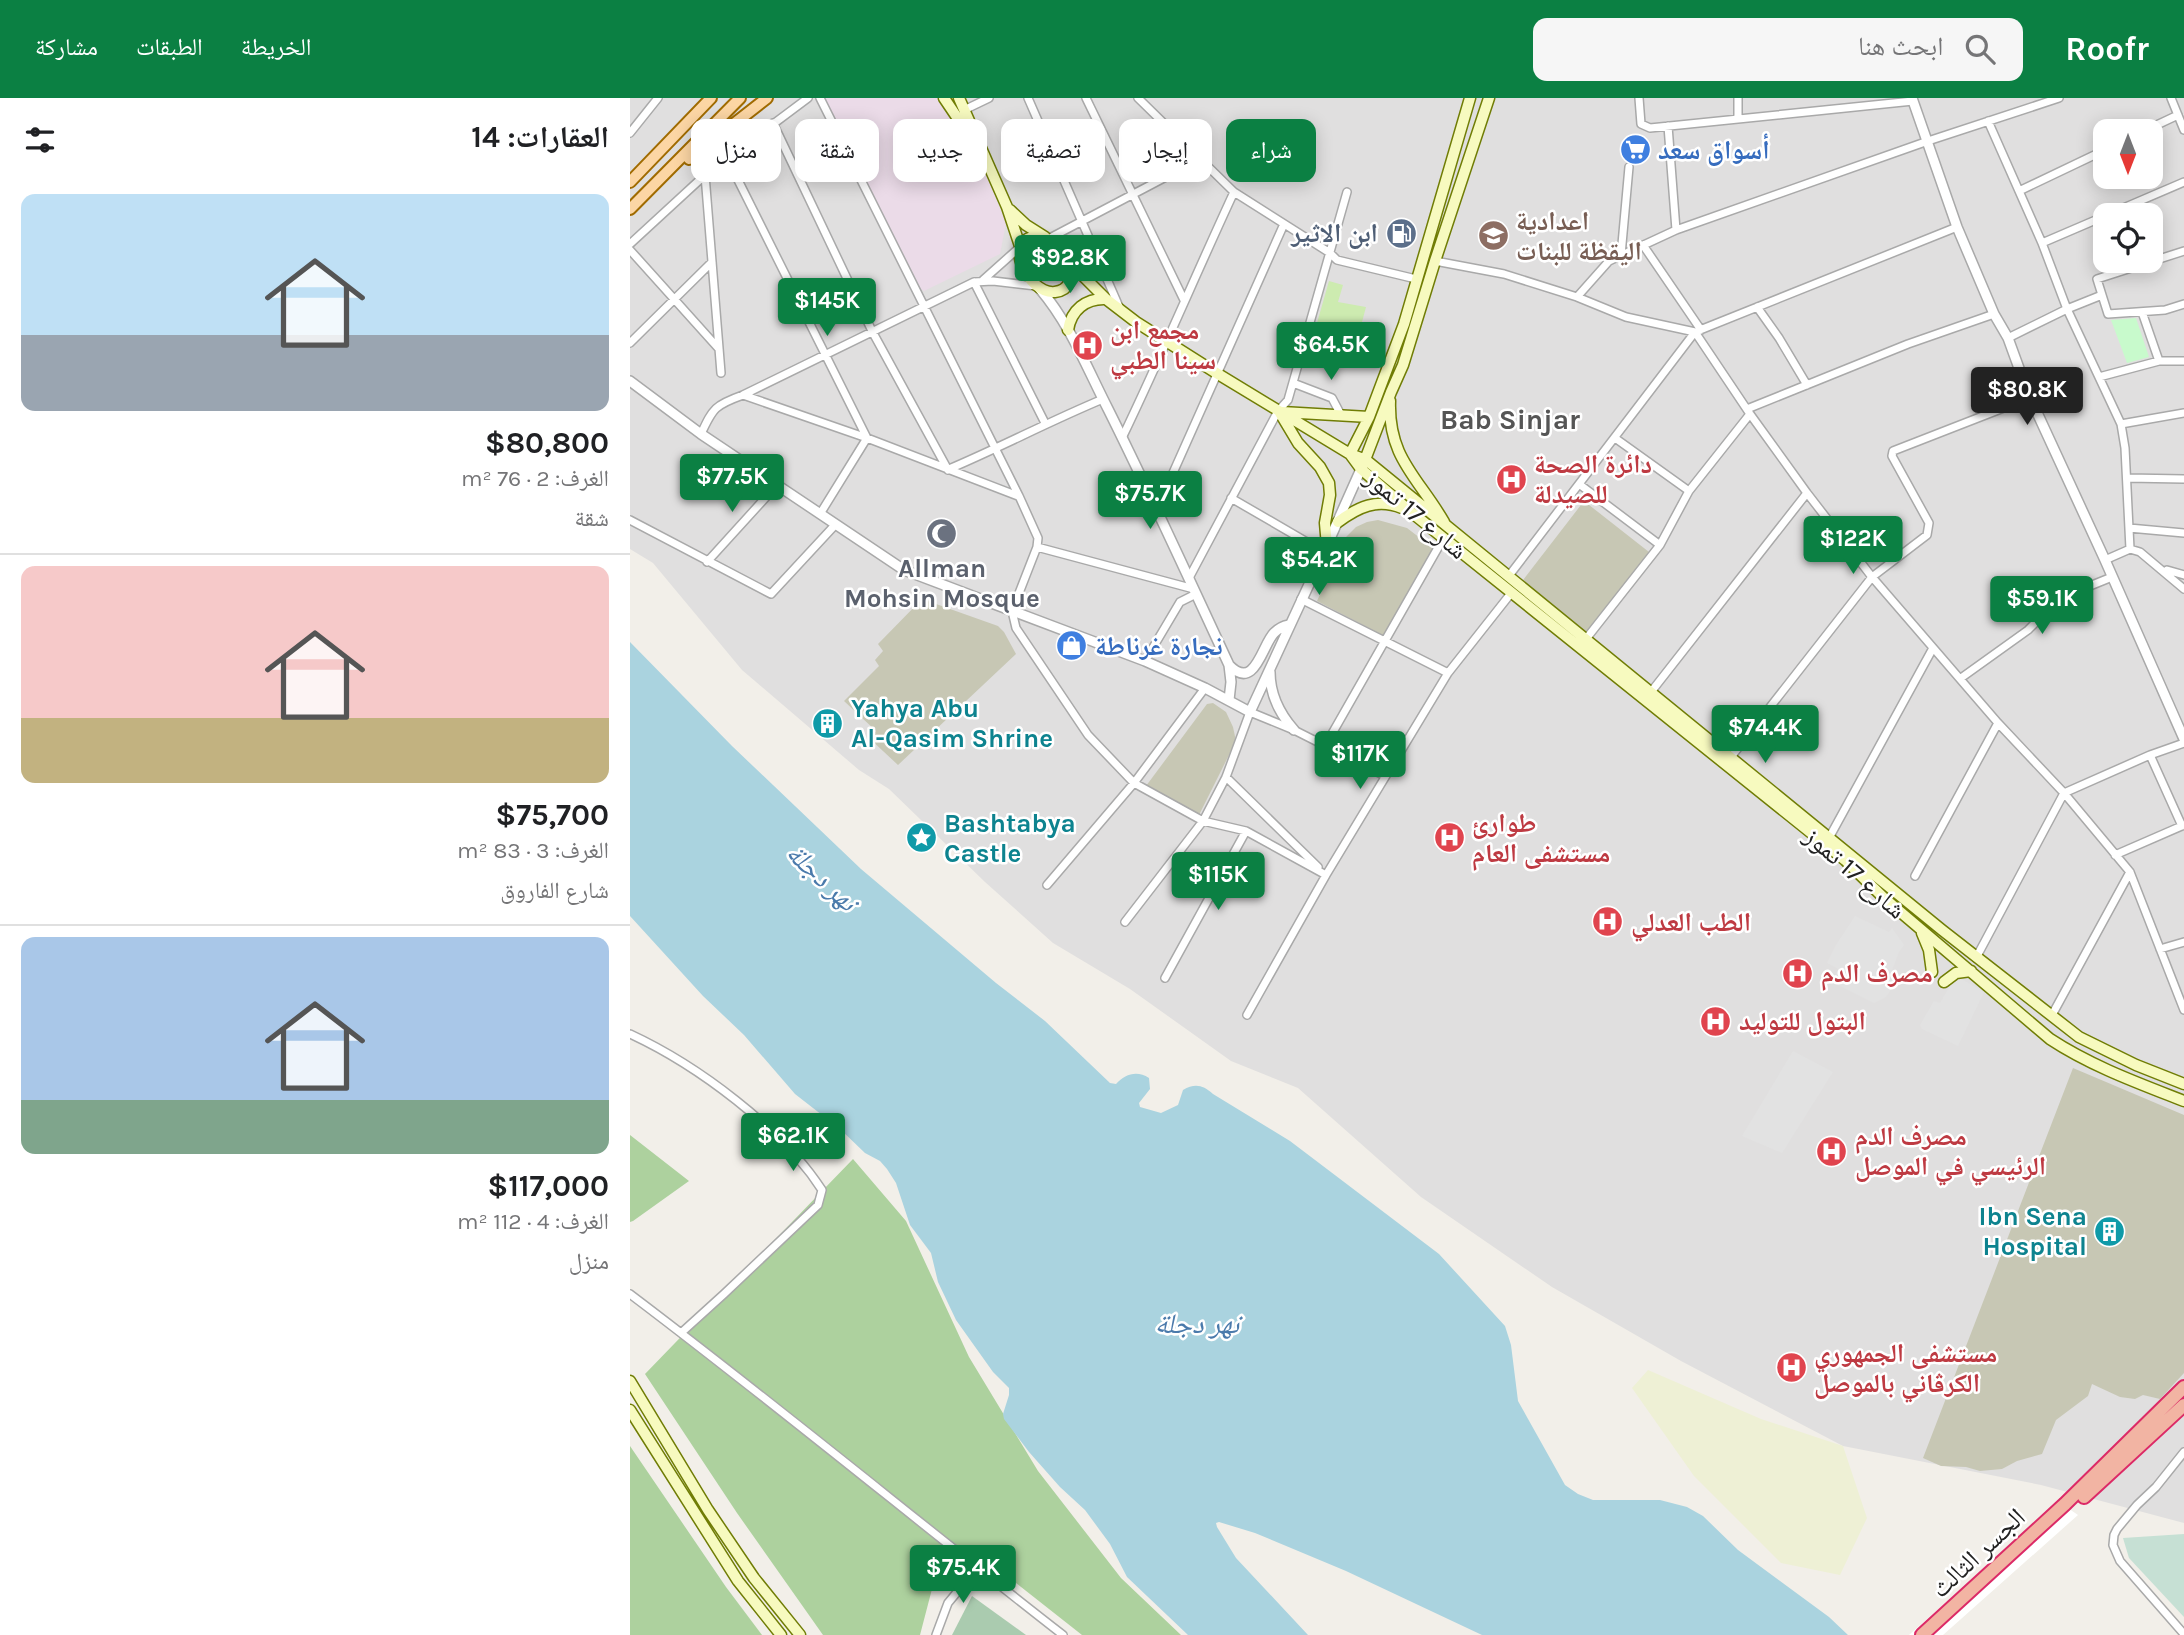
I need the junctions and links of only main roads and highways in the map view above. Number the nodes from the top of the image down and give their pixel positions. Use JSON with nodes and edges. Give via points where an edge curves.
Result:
{"nodes":[{"id":1,"x":711,"y":98,"type":"edge"},
{"id":2,"x":740,"y":98,"type":"edge"},
{"id":3,"x":767,"y":98,"type":"edge"},
{"id":4,"x":944,"y":98,"type":"edge"},
{"id":5,"x":959,"y":98,"type":"edge"},
{"id":6,"x":1470,"y":98,"type":"edge"},
{"id":7,"x":1489,"y":98,"type":"edge"},
{"id":8,"x":958,"y":119,"type":"edge"},
{"id":9,"x":968,"y":119,"type":"edge"},
{"id":10,"x":987,"y":163,"type":"edge"},
{"id":11,"x":662,"y":179,"type":"junction"},
{"id":12,"x":630,"y":182,"type":"edge"},
{"id":13,"x":1007,"y":207,"type":"junction"},
{"id":14,"x":630,"y":209,"type":"edge"},
{"id":15,"x":1047,"y":238,"type":"junction"},
{"id":16,"x":1020,"y":247,"type":"junction"},
{"id":17,"x":1066,"y":259,"type":"junction"},
{"id":18,"x":1106,"y":299,"type":"junction"},
{"id":19,"x":1068,"y":330,"type":"road end"},
{"id":20,"x":1391,"y":392,"type":"junction"},
{"id":21,"x":1278,"y":411,"type":"junction"},
{"id":22,"x":1369,"y":416,"type":"junction"},
{"id":23,"x":1350,"y":454,"type":"junction"},
{"id":24,"x":1363,"y":465,"type":"junction"},
{"id":25,"x":1410,"y":512,"type":"junction"},
{"id":26,"x":1338,"y":522,"type":"road end"},
{"id":27,"x":1445,"y":533,"type":"junction"},
{"id":28,"x":1325,"y":549,"type":"road end"},
{"id":29,"x":1921,"y":929,"type":"junction"},
{"id":30,"x":1971,"y":971,"type":"junction"},
{"id":31,"x":1932,"y":972,"type":"dead end"},
{"id":32,"x":1944,"y":982,"type":"dead end"},
{"id":33,"x":2136,"y":1065,"type":"junction"},
{"id":34,"x":2129,"y":1080,"type":"junction"},
{"id":35,"x":2184,"y":1084,"type":"edge"},
{"id":36,"x":2184,"y":1101,"type":"edge"},
{"id":37,"x":630,"y":1381,"type":"edge"},
{"id":38,"x":2184,"y":1387,"type":"edge"},
{"id":39,"x":2184,"y":1405,"type":"edge"},
{"id":40,"x":630,"y":1410,"type":"edge"},
{"id":41,"x":2067,"y":1507,"type":"junction"},
{"id":42,"x":781,"y":1635,"type":"edge"},
{"id":43,"x":800,"y":1635,"type":"edge"},
{"id":44,"x":1922,"y":1635,"type":"edge"},
{"id":45,"x":1934,"y":1635,"type":"edge"}],
"edges":[{"from":1,"to":12,"type":"main road"},
{"from":2,"to":11,"type":"main road"},
{"from":3,"to":11,"type":"main road"},
{"from":4,"to":8,"type":"main road"},
{"from":5,"to":9,"type":"main road"},
{"from":6,"to":22,"type":"main road","via":[[1404,324]]},
{"from":7,"to":20,"type":"main road","via":[[1404,365]]},
{"from":10,"to":13,"type":"main road"},
{"from":11,"to":14,"type":"main road"},
{"from":13,"to":15,"type":"main road"},
{"from":13,"to":16,"type":"main road"},
{"from":15,"to":16,"type":"main road","via":[[1029,238]]},
{"from":15,"to":17,"type":"main road"},
{"from":16,"to":17,"type":"main road","via":[[1022,264],[1038,287],[1055,292],[1066,286],[1070,276]]},
{"from":17,"to":18,"type":"main road","name":"شارع 17 تموز"},
{"from":18,"to":19,"type":"main road","via":[[1078,308]]},
{"from":18,"to":21,"type":"main road","name":"شارع 17 تموز"},
{"from":20,"to":24,"type":"main road"},
{"from":20,"to":27,"type":"main road","via":[[1390,418],[1399,455],[1433,504]]},
{"from":21,"to":22,"type":"main road"},
{"from":21,"to":23,"type":"main road","name":"شارع 17 تموز"},
{"from":21,"to":28,"type":"main road","via":[[1329,483]]},
{"from":22,"to":23,"type":"main road"},
{"from":23,"to":24,"type":"main road","name":"شارع 17 تموز"},
{"from":24,"to":25,"type":"main road","name":"شارع 17 تموز"},
{"from":24,"to":27,"type":"main road","name":"شارع 17 تموز"},
{"from":25,"to":26,"type":"main road","via":[[1377,503]]},
{"from":25,"to":27,"type":"main road","name":"شارع 17 تموز"},
{"from":27,"to":29,"type":"main road","name":"شارع 17 تموز","via":[[1845,860]]},
{"from":27,"to":33,"type":"main road","name":"شارع 17 تموز","via":[[1586,639],[1976,958],[2079,1037]]},
{"from":29,"to":30,"type":"main road","name":"شارع 17 تموز"},
{"from":29,"to":31,"type":"main road"},
{"from":30,"to":32,"type":"main road","via":[[1956,973]]},
{"from":30,"to":34,"type":"main road","name":"شارع 17 تموز","via":[[2050,1039]]},
{"from":33,"to":34,"type":"main road"},
{"from":33,"to":35,"type":"main road","name":"شارع 17 تموز"},
{"from":34,"to":36,"type":"main road","name":"شارع 17 تموز"},
{"from":37,"to":43,"type":"main road","via":[[754,1578]]},
{"from":38,"to":41,"type":"highway"},
{"from":39,"to":41,"type":"highway"},
{"from":40,"to":42,"type":"main road","via":[[738,1581]]},
{"from":41,"to":44,"type":"highway","name":"الجسر الثالث"},
{"from":41,"to":45,"type":"highway","name":"الجسر الثالث"}]}
